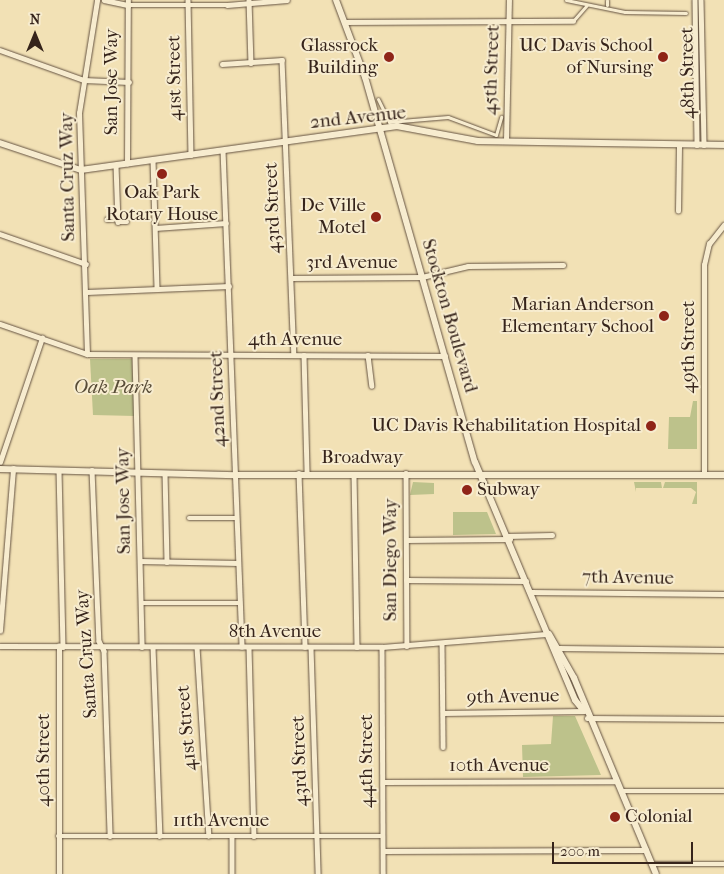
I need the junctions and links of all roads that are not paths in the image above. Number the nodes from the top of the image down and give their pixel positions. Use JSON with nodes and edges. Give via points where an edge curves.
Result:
{"nodes":[{"id":1,"x":97,"y":0,"type":"edge"},
{"id":2,"x":104,"y":0,"type":"edge"},
{"id":3,"x":287,"y":0,"type":"edge"},
{"id":4,"x":336,"y":0,"type":"edge"},
{"id":5,"x":509,"y":0,"type":"edge"},
{"id":6,"x":566,"y":0,"type":"edge"},
{"id":7,"x":607,"y":0,"type":"edge"},
{"id":8,"x":694,"y":0,"type":"edge"},
{"id":9,"x":701,"y":0,"type":"edge"},
{"id":10,"x":128,"y":2,"type":"edge"},
{"id":11,"x":249,"y":2,"type":"edge"},
{"id":12,"x":188,"y":3,"type":"edge"},
{"id":13,"x":587,"y":5,"type":"junction"},
{"id":14,"x":607,"y":5,"type":"junction"},
{"id":15,"x":686,"y":13,"type":"dead end"},
{"id":16,"x":509,"y":20,"type":"junction"},
{"id":17,"x":573,"y":21,"type":"joint"},
{"id":18,"x":344,"y":22,"type":"junction"},
{"id":19,"x":0,"y":50,"type":"edge"},
{"id":20,"x":251,"y":63,"type":"junction"},
{"id":21,"x":222,"y":64,"type":"dead end"},
{"id":22,"x":84,"y":80,"type":"junction"},
{"id":23,"x":129,"y":82,"type":"junction"},
{"id":24,"x":378,"y":98,"type":"dead end"},
{"id":25,"x":501,"y":117,"type":"dead end"},
{"id":26,"x":379,"y":127,"type":"junction"},
{"id":27,"x":286,"y":141,"type":"junction"},
{"id":28,"x":506,"y":141,"type":"junction"},
{"id":29,"x":0,"y":143,"type":"edge"},
{"id":30,"x":679,"y":145,"type":"junction"},
{"id":31,"x":697,"y":145,"type":"junction"},
{"id":32,"x":704,"y":145,"type":"junction"},
{"id":33,"x":724,"y":145,"type":"edge"},
{"id":34,"x":223,"y":150,"type":"junction"},
{"id":35,"x":191,"y":155,"type":"junction"},
{"id":36,"x":153,"y":160,"type":"junction"},
{"id":37,"x":127,"y":164,"type":"junction"},
{"id":38,"x":116,"y":165,"type":"junction"},
{"id":39,"x":81,"y":170,"type":"junction"},
{"id":40,"x":678,"y":211,"type":"dead end"},
{"id":41,"x":118,"y":218,"type":"junction"},
{"id":42,"x":107,"y":219,"type":"dead end"},
{"id":43,"x":127,"y":222,"type":"dead end"},
{"id":44,"x":226,"y":223,"type":"junction"},
{"id":45,"x":724,"y":225,"type":"edge"},
{"id":46,"x":155,"y":228,"type":"junction"},
{"id":47,"x":0,"y":234,"type":"edge"},
{"id":48,"x":86,"y":264,"type":"junction"},
{"id":49,"x":563,"y":265,"type":"dead end"},
{"id":50,"x":422,"y":277,"type":"junction"},
{"id":51,"x":291,"y":278,"type":"junction"},
{"id":52,"x":229,"y":286,"type":"junction"},
{"id":53,"x":157,"y":289,"type":"junction"},
{"id":54,"x":87,"y":292,"type":"junction"},
{"id":55,"x":0,"y":324,"type":"edge"},
{"id":56,"x":42,"y":338,"type":"junction"},
{"id":57,"x":87,"y":354,"type":"junction"},
{"id":58,"x":135,"y":355,"type":"junction"},
{"id":59,"x":231,"y":355,"type":"junction"},
{"id":60,"x":294,"y":355,"type":"junction"},
{"id":61,"x":304,"y":355,"type":"junction"},
{"id":62,"x":368,"y":355,"type":"junction"},
{"id":63,"x":445,"y":356,"type":"junction"},
{"id":64,"x":372,"y":386,"type":"dead end"},
{"id":65,"x":0,"y":462,"type":"edge"},
{"id":66,"x":0,"y":469,"type":"edge"},
{"id":67,"x":13,"y":469,"type":"junction"},
{"id":68,"x":60,"y":470,"type":"junction"},
{"id":69,"x":92,"y":470,"type":"junction"},
{"id":70,"x":138,"y":472,"type":"junction"},
{"id":71,"x":165,"y":473,"type":"junction"},
{"id":72,"x":299,"y":473,"type":"junction"},
{"id":73,"x":307,"y":473,"type":"junction"},
{"id":74,"x":354,"y":473,"type":"junction"},
{"id":75,"x":406,"y":473,"type":"junction"},
{"id":76,"x":480,"y":474,"type":"junction"},
{"id":77,"x":236,"y":475,"type":"junction"},
{"id":78,"x":704,"y":475,"type":"junction"},
{"id":79,"x":724,"y":475,"type":"edge"},
{"id":80,"x":189,"y":518,"type":"dead end"},
{"id":81,"x":237,"y":518,"type":"junction"},
{"id":82,"x":552,"y":535,"type":"dead end"},
{"id":83,"x":508,"y":537,"type":"junction"},
{"id":84,"x":406,"y":540,"type":"junction"},
{"id":85,"x":140,"y":561,"type":"junction"},
{"id":86,"x":167,"y":562,"type":"junction"},
{"id":87,"x":238,"y":563,"type":"junction"},
{"id":88,"x":3,"y":571,"type":"edge"},
{"id":89,"x":406,"y":580,"type":"junction"},
{"id":90,"x":526,"y":581,"type":"junction"},
{"id":91,"x":531,"y":592,"type":"junction"},
{"id":92,"x":724,"y":594,"type":"edge"},
{"id":93,"x":141,"y":603,"type":"junction"},
{"id":94,"x":240,"y":603,"type":"junction"},
{"id":95,"x":0,"y":632,"type":"edge"},
{"id":96,"x":549,"y":634,"type":"junction"},
{"id":97,"x":442,"y":643,"type":"junction"},
{"id":98,"x":0,"y":646,"type":"edge"},
{"id":99,"x":102,"y":646,"type":"junction"},
{"id":100,"x":407,"y":646,"type":"junction"},
{"id":101,"x":61,"y":647,"type":"junction"},
{"id":102,"x":142,"y":647,"type":"junction"},
{"id":103,"x":153,"y":647,"type":"junction"},
{"id":104,"x":196,"y":647,"type":"junction"},
{"id":105,"x":242,"y":647,"type":"junction"},
{"id":106,"x":249,"y":647,"type":"junction"},
{"id":107,"x":308,"y":647,"type":"junction"},
{"id":108,"x":357,"y":647,"type":"junction"},
{"id":109,"x":382,"y":648,"type":"junction"},
{"id":110,"x":559,"y":648,"type":"junction"},
{"id":111,"x":724,"y":650,"type":"edge"},
{"id":112,"x":584,"y":711,"type":"junction"},
{"id":113,"x":443,"y":713,"type":"junction"},
{"id":114,"x":587,"y":718,"type":"junction"},
{"id":115,"x":724,"y":719,"type":"edge"},
{"id":116,"x":443,"y":747,"type":"dead end"},
{"id":117,"x":615,"y":781,"type":"junction"},
{"id":118,"x":383,"y":782,"type":"junction"},
{"id":119,"x":619,"y":791,"type":"junction"},
{"id":120,"x":724,"y":791,"type":"edge"},
{"id":121,"x":58,"y":836,"type":"junction"},
{"id":122,"x":110,"y":836,"type":"junction"},
{"id":123,"x":160,"y":836,"type":"junction"},
{"id":124,"x":209,"y":836,"type":"junction"},
{"id":125,"x":232,"y":836,"type":"junction"},
{"id":126,"x":254,"y":836,"type":"junction"},
{"id":127,"x":318,"y":836,"type":"junction"},
{"id":128,"x":383,"y":836,"type":"junction"},
{"id":129,"x":646,"y":850,"type":"junction"},
{"id":130,"x":383,"y":851,"type":"junction"},
{"id":131,"x":652,"y":864,"type":"junction"},
{"id":132,"x":724,"y":864,"type":"edge"},
{"id":133,"x":59,"y":874,"type":"edge"},
{"id":134,"x":232,"y":874,"type":"edge"},
{"id":135,"x":318,"y":874,"type":"edge"},
{"id":136,"x":383,"y":874,"type":"edge"},
{"id":137,"x":656,"y":874,"type":"edge"}],
"edges":[{"from":1,"to":22,"type":"street","name":"Santa Cruz Way"},
{"from":2,"to":10,"type":"street"},
{"from":3,"to":11,"type":"street"},
{"from":4,"to":18,"type":"main road","name":"Stockton Boulevard"},
{"from":5,"to":16,"type":"street","name":"45th Street"},
{"from":6,"to":13,"type":"street"},
{"from":7,"to":14,"type":"street"},
{"from":8,"to":31,"type":"street","name":"48th Street"},
{"from":9,"to":32,"type":"street","name":"48th Street"},
{"from":10,"to":12,"type":"street"},
{"from":10,"to":23,"type":"street","name":"San Jose Way"},
{"from":11,"to":12,"type":"street"},
{"from":11,"to":20,"type":"street"},
{"from":12,"to":35,"type":"street","name":"41st Street"},
{"from":13,"to":14,"type":"street"},
{"from":13,"to":17,"type":"street"},
{"from":14,"to":15,"type":"street","via":[[625,12]]},
{"from":16,"to":17,"type":"street"},
{"from":16,"to":18,"type":"street"},
{"from":16,"to":28,"type":"street","name":"45th Street"},
{"from":18,"to":26,"type":"main road","name":"Stockton Boulevard"},
{"from":19,"to":22,"type":"street"},
{"from":20,"to":21,"type":"street"},
{"from":20,"to":27,"type":"street","name":"43rd Street","via":[[282,60]]},
{"from":22,"to":23,"type":"street"},
{"from":22,"to":39,"type":"street","name":"Santa Cruz Way","via":[[80,113]]},
{"from":23,"to":37,"type":"street","name":"San Jose Way"},
{"from":24,"to":25,"type":"street","via":[[388,122],[448,117],[496,135]]},
{"from":26,"to":27,"type":"street","name":"2nd Avenue"},
{"from":26,"to":28,"type":"street","name":"2nd Avenue","via":[[414,127],[466,139]]},
{"from":26,"to":50,"type":"main road","name":"Stockton Boulevard"},
{"from":27,"to":34,"type":"street","name":"2nd Avenue"},
{"from":27,"to":51,"type":"street","name":"43rd Street"},
{"from":28,"to":30,"type":"street","name":"2nd Avenue"},
{"from":29,"to":39,"type":"street","name":"2nd Avenue"},
{"from":30,"to":31,"type":"street","name":"2nd Avenue"},
{"from":30,"to":40,"type":"street"},
{"from":31,"to":32,"type":"street","name":"2nd Avenue"},
{"from":32,"to":33,"type":"street","name":"2nd Avenue"},
{"from":34,"to":35,"type":"street","name":"2nd Avenue"},
{"from":34,"to":44,"type":"street","name":"42nd Street"},
{"from":35,"to":36,"type":"street","name":"2nd Avenue"},
{"from":36,"to":37,"type":"street","name":"2nd Avenue"},
{"from":36,"to":46,"type":"street"},
{"from":37,"to":38,"type":"street","name":"2nd Avenue"},
{"from":38,"to":39,"type":"street","name":"2nd Avenue"},
{"from":38,"to":41,"type":"street"},
{"from":39,"to":48,"type":"street","name":"Santa Cruz Way"},
{"from":41,"to":42,"type":"street"},
{"from":41,"to":43,"type":"street"},
{"from":44,"to":46,"type":"street"},
{"from":44,"to":52,"type":"street","name":"42nd Street"},
{"from":45,"to":78,"type":"street","name":"49th Street","via":[[709,244],[704,265]]},
{"from":46,"to":53,"type":"street"},
{"from":47,"to":48,"type":"street"},
{"from":48,"to":54,"type":"street","name":"Santa Cruz Way"},
{"from":49,"to":50,"type":"street","name":"3rd Avenue","via":[[468,266]]},
{"from":50,"to":51,"type":"street","name":"3rd Avenue"},
{"from":50,"to":63,"type":"main road","name":"Stockton Boulevard"},
{"from":51,"to":60,"type":"street","name":"43rd Street"},
{"from":52,"to":53,"type":"street"},
{"from":52,"to":59,"type":"street","name":"42nd Street"},
{"from":53,"to":54,"type":"street"},
{"from":54,"to":57,"type":"street","name":"Santa Cruz Way"},
{"from":55,"to":56,"type":"street","name":"4th Avenue"},
{"from":56,"to":57,"type":"street","name":"4th Avenue"},
{"from":56,"to":65,"type":"street"},
{"from":57,"to":58,"type":"street","name":"4th Avenue"},
{"from":58,"to":59,"type":"street","name":"4th Avenue"},
{"from":58,"to":70,"type":"street","name":"San Jose Way"},
{"from":59,"to":60,"type":"street","name":"4th Avenue"},
{"from":59,"to":77,"type":"street","name":"42nd Street"},
{"from":60,"to":61,"type":"street","name":"4th Avenue"},
{"from":61,"to":62,"type":"street","name":"4th Avenue"},
{"from":61,"to":73,"type":"street"},
{"from":62,"to":63,"type":"street","name":"4th Avenue"},
{"from":62,"to":64,"type":"street"},
{"from":63,"to":76,"type":"main road","name":"Stockton Boulevard"},
{"from":66,"to":67,"type":"main road","name":"Broadway"},
{"from":67,"to":68,"type":"main road","name":"Broadway"},
{"from":67,"to":88,"type":"street"},
{"from":68,"to":69,"type":"main road","name":"Broadway"},
{"from":68,"to":101,"type":"street","name":"40th Street"},
{"from":69,"to":70,"type":"main road","name":"Broadway"},
{"from":69,"to":99,"type":"street","name":"Santa Cruz Way"},
{"from":70,"to":71,"type":"main road","name":"Broadway"},
{"from":70,"to":85,"type":"street","name":"San Jose Way"},
{"from":71,"to":77,"type":"main road","name":"Broadway"},
{"from":71,"to":86,"type":"street"},
{"from":72,"to":73,"type":"main road","name":"Broadway"},
{"from":72,"to":77,"type":"main road","name":"Broadway"},
{"from":72,"to":107,"type":"street","name":"43rd Street"},
{"from":73,"to":74,"type":"main road","name":"Broadway"},
{"from":74,"to":75,"type":"main road","name":"Broadway"},
{"from":74,"to":108,"type":"street"},
{"from":75,"to":76,"type":"main road","name":"Broadway"},
{"from":75,"to":84,"type":"street","name":"San Diego Way"},
{"from":76,"to":78,"type":"main road","name":"Broadway"},
{"from":76,"to":83,"type":"main road","name":"Stockton Boulevard"},
{"from":77,"to":81,"type":"street","name":"42nd Street"},
{"from":78,"to":79,"type":"main road","name":"Broadway"},
{"from":80,"to":81,"type":"street"},
{"from":81,"to":87,"type":"street","name":"42nd Street"},
{"from":82,"to":83,"type":"street"},
{"from":83,"to":84,"type":"street"},
{"from":83,"to":90,"type":"main road","name":"Stockton Boulevard"},
{"from":84,"to":89,"type":"street","name":"San Diego Way"},
{"from":85,"to":86,"type":"street"},
{"from":85,"to":93,"type":"street","name":"San Jose Way"},
{"from":86,"to":87,"type":"street"},
{"from":87,"to":94,"type":"street","name":"42nd Street"},
{"from":88,"to":95,"type":"street"},
{"from":89,"to":90,"type":"street"},
{"from":89,"to":100,"type":"street","name":"San Diego Way"},
{"from":90,"to":91,"type":"main road","name":"Stockton Boulevard"},
{"from":91,"to":92,"type":"street","name":"7th Avenue"},
{"from":91,"to":96,"type":"main road","name":"Stockton Boulevard"},
{"from":93,"to":94,"type":"street"},
{"from":93,"to":102,"type":"street","name":"San Jose Way"},
{"from":94,"to":105,"type":"street","name":"42nd Street"},
{"from":96,"to":97,"type":"street","name":"8th Avenue"},
{"from":96,"to":110,"type":"main road","name":"Stockton Boulevard"},
{"from":96,"to":112,"type":"main road","name":"Stockton Boulevard","via":[[575,700]]},
{"from":97,"to":100,"type":"street","name":"8th Avenue"},
{"from":97,"to":113,"type":"street"},
{"from":98,"to":101,"type":"street","name":"8th Avenue"},
{"from":99,"to":101,"type":"street","name":"8th Avenue"},
{"from":99,"to":102,"type":"street","name":"8th Avenue"},
{"from":99,"to":122,"type":"street","name":"Santa Cruz Way"},
{"from":100,"to":109,"type":"street","name":"8th Avenue"},
{"from":101,"to":121,"type":"street","name":"40th Street"},
{"from":102,"to":103,"type":"street","name":"8th Avenue"},
{"from":103,"to":104,"type":"street","name":"8th Avenue"},
{"from":103,"to":123,"type":"street"},
{"from":104,"to":105,"type":"street","name":"8th Avenue"},
{"from":104,"to":124,"type":"street","name":"41st Street"},
{"from":105,"to":106,"type":"street","name":"8th Avenue"},
{"from":106,"to":107,"type":"street","name":"8th Avenue"},
{"from":106,"to":126,"type":"street"},
{"from":107,"to":108,"type":"street","name":"8th Avenue"},
{"from":107,"to":127,"type":"street","name":"43rd Street"},
{"from":108,"to":109,"type":"street","name":"8th Avenue"},
{"from":109,"to":118,"type":"street","name":"44th Street"},
{"from":110,"to":111,"type":"street"},
{"from":110,"to":112,"type":"main road","name":"Stockton Boulevard"},
{"from":112,"to":113,"type":"street","name":"9th Avenue"},
{"from":112,"to":114,"type":"main road","name":"Stockton Boulevard"},
{"from":113,"to":116,"type":"street"},
{"from":114,"to":115,"type":"street"},
{"from":114,"to":117,"type":"main road","name":"Stockton Boulevard"},
{"from":117,"to":118,"type":"street","name":"10th Avenue"},
{"from":117,"to":119,"type":"main road","name":"Stockton Boulevard"},
{"from":118,"to":128,"type":"street","name":"44th Street"},
{"from":119,"to":120,"type":"street"},
{"from":119,"to":129,"type":"main road","name":"Stockton Boulevard"},
{"from":121,"to":122,"type":"street","name":"11th Avenue"},
{"from":121,"to":133,"type":"street","name":"40th Street"},
{"from":122,"to":123,"type":"street","name":"11th Avenue"},
{"from":123,"to":124,"type":"street","name":"11th Avenue"},
{"from":124,"to":125,"type":"street","name":"11th Avenue"},
{"from":125,"to":126,"type":"street","name":"11th Avenue"},
{"from":125,"to":134,"type":"street"},
{"from":126,"to":127,"type":"street","name":"11th Avenue"},
{"from":127,"to":128,"type":"street","name":"11th Avenue"},
{"from":127,"to":135,"type":"street","name":"43rd Street"},
{"from":128,"to":130,"type":"street","name":"44th Street"},
{"from":129,"to":130,"type":"street"},
{"from":129,"to":131,"type":"main road","name":"Stockton Boulevard"},
{"from":130,"to":136,"type":"street","name":"44th Street"},
{"from":131,"to":132,"type":"street"},
{"from":131,"to":137,"type":"main road","name":"Stockton Boulevard"}]}
